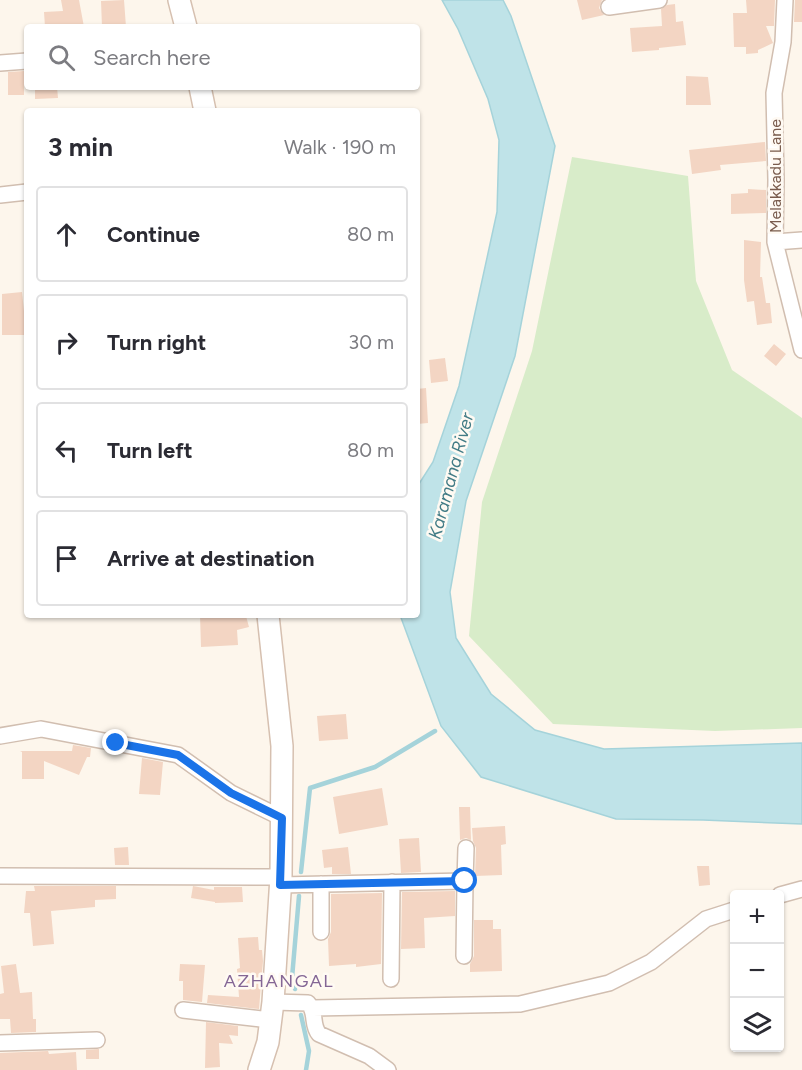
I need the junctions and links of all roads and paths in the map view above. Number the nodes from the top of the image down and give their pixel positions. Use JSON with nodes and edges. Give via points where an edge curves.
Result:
{"nodes":[{"id":1,"x":179,"y":0,"type":"edge"},
{"id":2,"x":659,"y":0,"type":"edge"},
{"id":3,"x":784,"y":0,"type":"edge"},
{"id":4,"x":609,"y":7,"type":"dead end"},
{"id":5,"x":185,"y":24,"type":"edge"},
{"id":6,"x":24,"y":61,"type":"edge"},
{"id":7,"x":0,"y":63,"type":"edge"},
{"id":8,"x":201,"y":90,"type":"edge"},
{"id":9,"x":204,"y":108,"type":"edge"},
{"id":10,"x":24,"y":192,"type":"edge"},
{"id":11,"x":0,"y":195,"type":"edge"},
{"id":12,"x":802,"y":240,"type":"edge"},
{"id":13,"x":775,"y":242,"type":"junction"},
{"id":14,"x":802,"y":350,"type":"edge"},
{"id":15,"x":268,"y":618,"type":"edge"},
{"id":16,"x":0,"y":736,"type":"edge"},
{"id":17,"x":282,"y":818,"type":"junction"},
{"id":18,"x":466,"y":848,"type":"dead end"},
{"id":19,"x":0,"y":876,"type":"edge"},
{"id":20,"x":281,"y":881,"type":"junction"},
{"id":21,"x":465,"y":881,"type":"junction"},
{"id":22,"x":392,"y":882,"type":"junction"},
{"id":23,"x":321,"y":884,"type":"junction"},
{"id":24,"x":802,"y":889,"type":"edge"},
{"id":25,"x":784,"y":894,"type":"edge"},
{"id":26,"x":730,"y":912,"type":"edge"},
{"id":27,"x":321,"y":932,"type":"dead end"},
{"id":28,"x":464,"y":956,"type":"dead end"},
{"id":29,"x":391,"y":980,"type":"dead end"},
{"id":30,"x":313,"y":1008,"type":"junction"},
{"id":31,"x":183,"y":1010,"type":"dead end"},
{"id":32,"x":272,"y":1011,"type":"junction"},
{"id":33,"x":97,"y":1041,"type":"dead end"},
{"id":34,"x":0,"y":1043,"type":"edge"},
{"id":35,"x":259,"y":1070,"type":"edge"},
{"id":36,"x":388,"y":1070,"type":"edge"}],
"edges":[{"from":1,"to":5,"type":"main road"},
{"from":2,"to":4,"type":"street"},
{"from":3,"to":13,"type":"street","name":"Melakkadu Lane","via":[[783,42],[774,93]]},
{"from":6,"to":7,"type":"street"},
{"from":8,"to":9,"type":"main road"},
{"from":10,"to":11,"type":"street"},
{"from":12,"to":13,"type":"street"},
{"from":13,"to":14,"type":"street","name":"Melakkadu Lane"},
{"from":15,"to":17,"type":"main road","via":[[282,746]]},
{"from":16,"to":17,"type":"street","via":[[41,729],[178,755],[231,793]]},
{"from":17,"to":20,"type":"main road"},
{"from":18,"to":21,"type":"street"},
{"from":19,"to":20,"type":"street"},
{"from":20,"to":23,"type":"street"},
{"from":20,"to":32,"type":"main road"},
{"from":21,"to":22,"type":"street"},
{"from":21,"to":28,"type":"street"},
{"from":22,"to":23,"type":"street"},
{"from":22,"to":29,"type":"street"},
{"from":23,"to":27,"type":"street"},
{"from":24,"to":25,"type":"street"},
{"from":26,"to":30,"type":"street","via":[[706,919],[651,962],[609,983],[520,1004]]},
{"from":30,"to":32,"type":"street","via":[[306,1003]]},
{"from":30,"to":36,"type":"street","via":[[319,1034],[369,1056]]},
{"from":31,"to":32,"type":"street"},
{"from":32,"to":35,"type":"main road"},
{"from":33,"to":34,"type":"street"}]}
